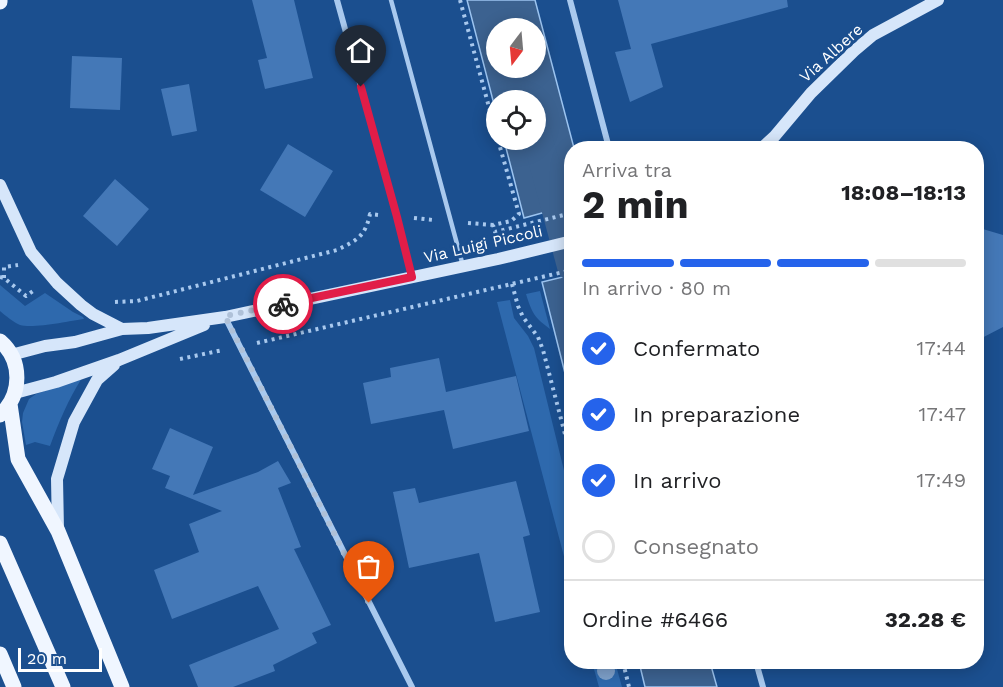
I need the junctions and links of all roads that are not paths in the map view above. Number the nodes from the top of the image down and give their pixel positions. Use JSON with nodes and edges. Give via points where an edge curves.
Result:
{"nodes":[{"id":1,"x":337,"y":0,"type":"edge"},
{"id":2,"x":391,"y":0,"type":"edge"},
{"id":3,"x":570,"y":0,"type":"edge"},
{"id":4,"x":938,"y":0,"type":"edge"},
{"id":5,"x":607,"y":141,"type":"edge"},
{"id":6,"x":770,"y":141,"type":"edge"},
{"id":7,"x":0,"y":185,"type":"edge"},
{"id":8,"x":564,"y":243,"type":"edge"},
{"id":9,"x":463,"y":266,"type":"junction"},
{"id":10,"x":412,"y":277,"type":"junction"},
{"id":11,"x":225,"y":316,"type":"junction"},
{"id":12,"x":122,"y":329,"type":"junction"},
{"id":13,"x":0,"y":341,"type":"edge"},
{"id":14,"x":11,"y":355,"type":"junction"},
{"id":15,"x":120,"y":360,"type":"junction"},
{"id":16,"x":8,"y":404,"type":"edge"},
{"id":17,"x":58,"y":531,"type":"junction"},
{"id":18,"x":0,"y":543,"type":"edge"},
{"id":19,"x":0,"y":654,"type":"edge"},
{"id":20,"x":3,"y":665,"type":"edge"},
{"id":21,"x":758,"y":669,"type":"edge"},
{"id":22,"x":14,"y":687,"type":"edge"},
{"id":23,"x":63,"y":687,"type":"edge"},
{"id":24,"x":122,"y":687,"type":"edge"},
{"id":25,"x":412,"y":687,"type":"edge"},
{"id":26,"x":763,"y":687,"type":"edge"}],
"edges":[{"from":1,"to":10,"type":"street"},
{"from":2,"to":9,"type":"lane"},
{"from":3,"to":5,"type":"street"},
{"from":4,"to":6,"type":"street","name":"Via Albere","via":[[873,35],[811,93]]},
{"from":7,"to":12,"type":"street","via":[[31,252],[57,283],[93,314]]},
{"from":8,"to":9,"type":"street","name":"Via Luigi Piccoli"},
{"from":9,"to":10,"type":"street","name":"Via Luigi Piccoli"},
{"from":10,"to":11,"type":"street","name":"Via Luigi Piccoli"},
{"from":11,"to":12,"type":"street","name":"Via Luigi Piccoli"},
{"from":11,"to":15,"type":"street","name":"Via Luigi Piccoli"},
{"from":11,"to":25,"type":"street"},
{"from":12,"to":14,"type":"street","name":"Via Luigi Piccoli"},
{"from":13,"to":14,"type":"main road"},
{"from":14,"to":16,"type":"main road","via":[[17,380]]},
{"from":15,"to":16,"type":"street","name":"Via Luigi Piccoli","via":[[56,381]]},
{"from":15,"to":17,"type":"street","via":[[97,380],[74,422],[57,479]]},
{"from":16,"to":17,"type":"main road","via":[[18,459]]},
{"from":17,"to":24,"type":"main road"},
{"from":18,"to":23,"type":"main road"},
{"from":19,"to":20,"type":"main road"},
{"from":20,"to":22,"type":"main road"},
{"from":21,"to":26,"type":"street"}]}
